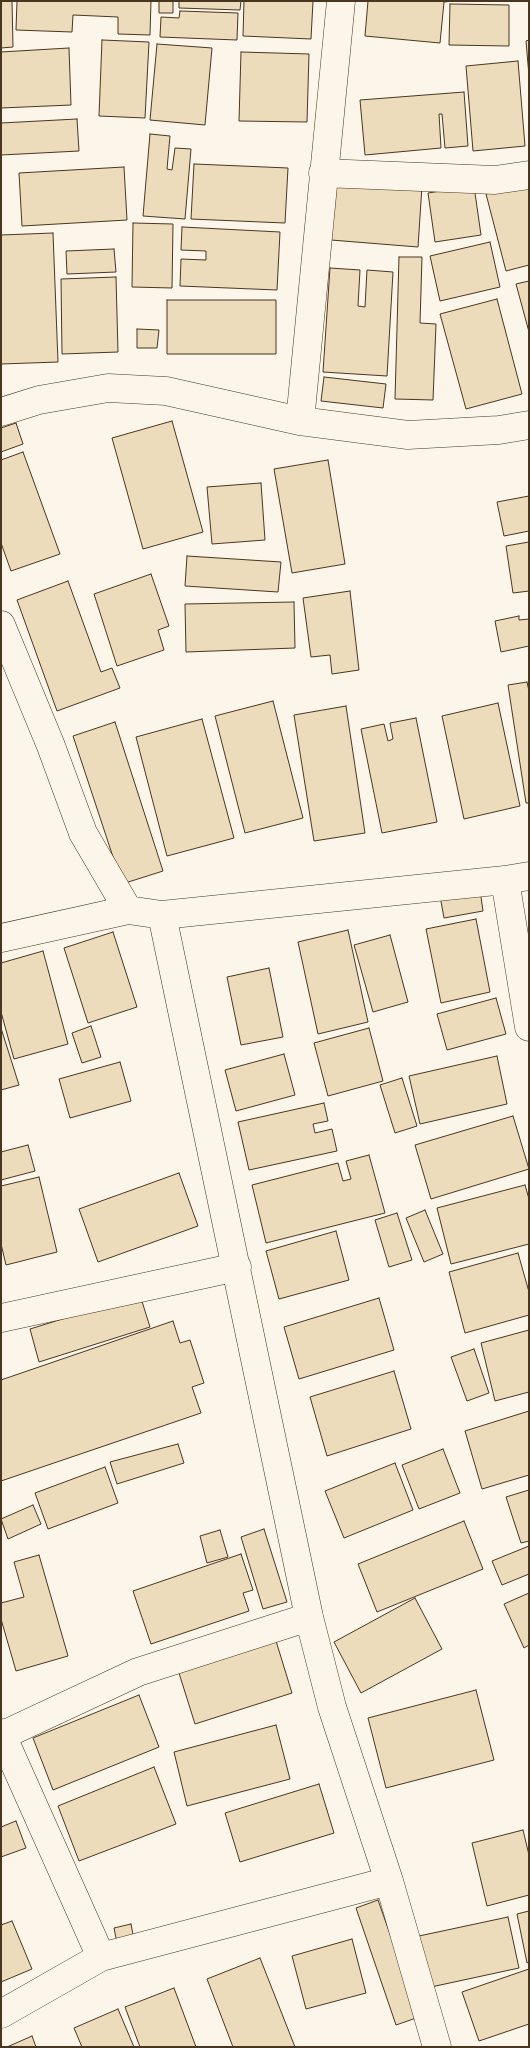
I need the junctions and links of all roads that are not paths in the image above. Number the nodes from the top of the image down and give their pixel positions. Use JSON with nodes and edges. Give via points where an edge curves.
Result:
{"nodes":[{"id":1,"x":341,"y":1,"type":"edge"},
{"id":2,"x":323,"y":173,"type":"junction"},
{"id":3,"x":529,"y":175,"type":"edge"},
{"id":4,"x":1,"y":412,"type":"edge"},
{"id":5,"x":300,"y":421,"type":"junction"},
{"id":6,"x":529,"y":425,"type":"edge"},
{"id":7,"x":1,"y":625,"type":"edge"},
{"id":8,"x":517,"y":878,"type":"edge"},
{"id":9,"x":128,"y":910,"type":"junction"},
{"id":10,"x":162,"y":915,"type":"junction"},
{"id":11,"x":1,"y":938,"type":"edge"},
{"id":12,"x":529,"y":1027,"type":"edge"},
{"id":13,"x":237,"y":1267,"type":"junction"},
{"id":14,"x":1,"y":1318,"type":"edge"},
{"id":15,"x":309,"y":1617,"type":"junction"},
{"id":16,"x":2,"y":1735,"type":"edge"},
{"id":17,"x":389,"y":1881,"type":"junction"},
{"id":18,"x":101,"y":1957,"type":"junction"},
{"id":19,"x":1,"y":2014,"type":"edge"},
{"id":20,"x":437,"y":2047,"type":"edge"}],
"edges":[{"from":1,"to":2,"type":"street"},
{"from":2,"to":3,"type":"street","via":[[495,180]]},
{"from":2,"to":5,"type":"street"},
{"from":4,"to":5,"type":"street","via":[[39,400],[108,388],[166,391]]},
{"from":5,"to":6,"type":"street","via":[[408,435],[499,430]]},
{"from":7,"to":9,"type":"street","via":[[83,833]]},
{"from":8,"to":10,"type":"street"},
{"from":8,"to":12,"type":"street"},
{"from":9,"to":10,"type":"street"},
{"from":9,"to":11,"type":"street"},
{"from":10,"to":13,"type":"street"},
{"from":13,"to":14,"type":"street"},
{"from":13,"to":15,"type":"street"},
{"from":15,"to":16,"type":"street","via":[[138,1672]]},
{"from":15,"to":17,"type":"street","via":[[332,1707]]},
{"from":16,"to":18,"type":"street"},
{"from":17,"to":18,"type":"street"},
{"from":17,"to":20,"type":"street"},
{"from":18,"to":19,"type":"street"}]}
